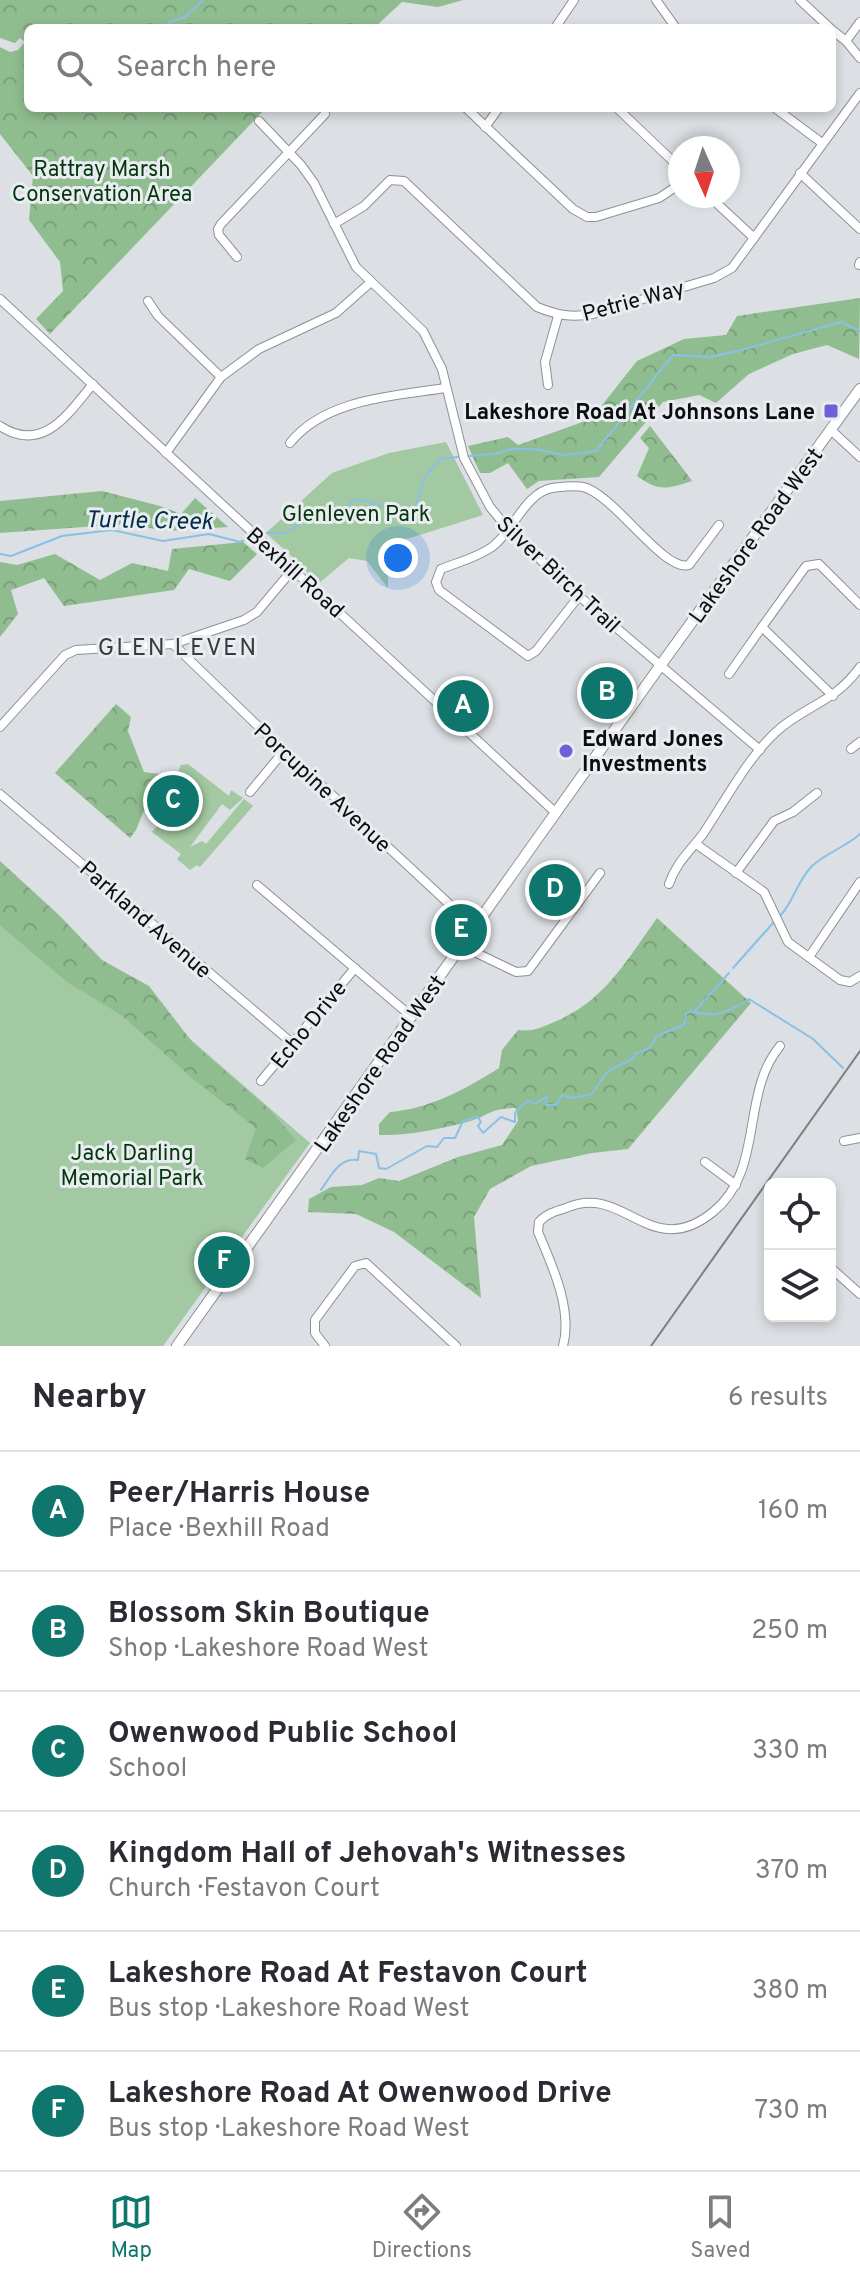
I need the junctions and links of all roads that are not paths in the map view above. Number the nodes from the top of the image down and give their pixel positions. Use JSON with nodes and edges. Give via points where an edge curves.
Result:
{"nodes":[{"id":1,"x":574,"y":0,"type":"edge"},
{"id":2,"x":656,"y":0,"type":"edge"},
{"id":3,"x":800,"y":0,"type":"edge"},
{"id":4,"x":860,"y":22,"type":"edge"},
{"id":5,"x":558,"y":24,"type":"edge"},
{"id":6,"x":673,"y":24,"type":"edge"},
{"id":7,"x":826,"y":24,"type":"edge"},
{"id":8,"x":836,"y":33,"type":"edge"},
{"id":9,"x":846,"y":41,"type":"junction"},
{"id":10,"x":860,"y":58,"type":"edge"},
{"id":11,"x":860,"y":93,"type":"edge"},
{"id":12,"x":470,"y":112,"type":"edge"},
{"id":13,"x":496,"y":112,"type":"edge"},
{"id":14,"x":621,"y":112,"type":"edge"},
{"id":15,"x":780,"y":112,"type":"edge"},
{"id":16,"x":325,"y":114,"type":"dead end"},
{"id":17,"x":259,"y":121,"type":"dead end"},
{"id":18,"x":485,"y":127,"type":"junction"},
{"id":19,"x":822,"y":143,"type":"junction"},
{"id":20,"x":290,"y":153,"type":"junction"},
{"id":21,"x":668,"y":157,"type":"edge"},
{"id":22,"x":800,"y":173,"type":"junction"},
{"id":23,"x":668,"y":192,"type":"edge"},
{"id":24,"x":722,"y":208,"type":"edge"},
{"id":25,"x":334,"y":224,"type":"junction"},
{"id":26,"x":860,"y":229,"type":"edge"},
{"id":27,"x":754,"y":238,"type":"junction"},
{"id":28,"x":237,"y":257,"type":"dead end"},
{"id":29,"x":371,"y":282,"type":"junction"},
{"id":30,"x":0,"y":299,"type":"edge"},
{"id":31,"x":148,"y":301,"type":"dead end"},
{"id":32,"x":558,"y":316,"type":"junction"},
{"id":33,"x":221,"y":377,"type":"junction"},
{"id":34,"x":93,"y":384,"type":"junction"},
{"id":35,"x":548,"y":385,"type":"dead end"},
{"id":36,"x":446,"y":388,"type":"junction"},
{"id":37,"x":860,"y":389,"type":"edge"},
{"id":38,"x":0,"y":426,"type":"edge"},
{"id":39,"x":831,"y":430,"type":"junction"},
{"id":40,"x":290,"y":443,"type":"dead end"},
{"id":41,"x":166,"y":453,"type":"junction"},
{"id":42,"x":860,"y":457,"type":"edge"},
{"id":43,"x":719,"y":525,"type":"dead end"},
{"id":44,"x":509,"y":530,"type":"junction"},
{"id":45,"x":293,"y":569,"type":"junction"},
{"id":46,"x":579,"y":596,"type":"junction"},
{"id":47,"x":860,"y":605,"type":"edge"},
{"id":48,"x":762,"y":627,"type":"junction"},
{"id":49,"x":173,"y":644,"type":"junction"},
{"id":50,"x":660,"y":666,"type":"junction"},
{"id":51,"x":860,"y":667,"type":"edge"},
{"id":52,"x":729,"y":674,"type":"dead end"},
{"id":53,"x":833,"y":696,"type":"junction"},
{"id":54,"x":0,"y":727,"type":"edge"},
{"id":55,"x":860,"y":742,"type":"edge"},
{"id":56,"x":851,"y":749,"type":"dead end"},
{"id":57,"x":760,"y":750,"type":"junction"},
{"id":58,"x":284,"y":751,"type":"junction"},
{"id":59,"x":250,"y":792,"type":"dead end"},
{"id":60,"x":817,"y":793,"type":"dead end"},
{"id":61,"x":0,"y":794,"type":"edge"},
{"id":62,"x":556,"y":813,"type":"junction"},
{"id":63,"x":696,"y":844,"type":"junction"},
{"id":64,"x":600,"y":873,"type":"dead end"},
{"id":65,"x":736,"y":873,"type":"junction"},
{"id":66,"x":860,"y":882,"type":"edge"},
{"id":67,"x":669,"y":884,"type":"dead end"},
{"id":68,"x":257,"y":885,"type":"dead end"},
{"id":69,"x":475,"y":928,"type":"junction"},
{"id":70,"x":462,"y":946,"type":"junction"},
{"id":71,"x":809,"y":957,"type":"junction"},
{"id":72,"x":355,"y":968,"type":"junction"},
{"id":73,"x":860,"y":976,"type":"edge"},
{"id":74,"x":412,"y":1017,"type":"junction"},
{"id":75,"x":292,"y":1043,"type":"junction"},
{"id":76,"x":780,"y":1046,"type":"dead end"},
{"id":77,"x":261,"y":1081,"type":"dead end"},
{"id":78,"x":860,"y":1138,"type":"edge"},
{"id":79,"x":844,"y":1141,"type":"dead end"},
{"id":80,"x":705,"y":1162,"type":"dead end"},
{"id":81,"x":736,"y":1185,"type":"junction"},
{"id":82,"x":836,"y":1272,"type":"edge"},
{"id":83,"x":860,"y":1294,"type":"edge"},
{"id":84,"x":177,"y":1346,"type":"edge"},
{"id":85,"x":325,"y":1346,"type":"edge"},
{"id":86,"x":456,"y":1346,"type":"edge"},
{"id":87,"x":563,"y":1346,"type":"edge"}],
"edges":[{"from":1,"to":5,"type":"street"},
{"from":2,"to":6,"type":"street"},
{"from":3,"to":7,"type":"street"},
{"from":4,"to":9,"type":"street"},
{"from":8,"to":9,"type":"street"},
{"from":9,"to":10,"type":"street"},
{"from":11,"to":19,"type":"street","name":"Petrie Way"},
{"from":12,"to":18,"type":"street"},
{"from":13,"to":18,"type":"street"},
{"from":14,"to":21,"type":"street"},
{"from":15,"to":19,"type":"street"},
{"from":16,"to":20,"type":"street"},
{"from":17,"to":20,"type":"street","name":"Silver Birch Trail"},
{"from":18,"to":23,"type":"street","via":[[587,217]]},
{"from":19,"to":22,"type":"street","name":"Petrie Way"},
{"from":20,"to":25,"type":"street","name":"Silver Birch Trail","via":[[314,183]]},
{"from":20,"to":28,"type":"street","via":[[218,229]]},
{"from":22,"to":26,"type":"street"},
{"from":22,"to":27,"type":"street","name":"Petrie Way"},
{"from":24,"to":27,"type":"street"},
{"from":25,"to":29,"type":"street","name":"Silver Birch Trail","via":[[356,267]]},
{"from":25,"to":32,"type":"street","name":"Petrie Way","via":[[364,206],[390,180],[404,181],[537,307]]},
{"from":27,"to":32,"type":"street","name":"Petrie Way","via":[[732,268],[714,278],[593,314]]},
{"from":29,"to":33,"type":"street","via":[[336,313],[259,349]]},
{"from":29,"to":36,"type":"street","name":"Silver Birch Trail","via":[[420,326]]},
{"from":30,"to":34,"type":"street","name":"Bexhill Road"},
{"from":31,"to":33,"type":"street"},
{"from":32,"to":35,"type":"street","via":[[545,362]]},
{"from":33,"to":41,"type":"street"},
{"from":34,"to":38,"type":"street","via":[[64,419],[43,433],[19,435]]},
{"from":34,"to":41,"type":"street","name":"Bexhill Road"},
{"from":36,"to":40,"type":"street","via":[[350,405],[319,418]]},
{"from":36,"to":44,"type":"street","name":"Silver Birch Trail","via":[[464,458]]},
{"from":37,"to":39,"type":"main road","name":"Lakeshore Road West"},
{"from":39,"to":42,"type":"street"},
{"from":39,"to":50,"type":"main road","name":"Lakeshore Road West"},
{"from":41,"to":45,"type":"street","name":"Bexhill Road"},
{"from":43,"to":44,"type":"street","via":[[689,565],[680,566],[604,498],[584,487],[569,487],[548,488],[536,496]]},
{"from":44,"to":46,"type":"street","name":"Silver Birch Trail"},
{"from":44,"to":46,"type":"street","via":[[476,557],[441,569],[439,590],[528,656]]},
{"from":45,"to":49,"type":"street","via":[[251,617]]},
{"from":45,"to":62,"type":"street","name":"Bexhill Road"},
{"from":46,"to":50,"type":"street","name":"Silver Birch Trail"},
{"from":47,"to":48,"type":"street","via":[[814,563],[806,566]]},
{"from":48,"to":52,"type":"street"},
{"from":48,"to":53,"type":"street"},
{"from":49,"to":54,"type":"street","via":[[76,650],[51,668]]},
{"from":49,"to":58,"type":"street","name":"Porcupine Avenue"},
{"from":50,"to":57,"type":"street","name":"Silver Birch Trail"},
{"from":50,"to":62,"type":"main road","name":"Lakeshore Road West"},
{"from":51,"to":53,"type":"street"},
{"from":53,"to":57,"type":"street","via":[[784,726]]},
{"from":55,"to":56,"type":"street"},
{"from":57,"to":63,"type":"street"},
{"from":58,"to":59,"type":"street"},
{"from":58,"to":69,"type":"street","name":"Porcupine Avenue"},
{"from":60,"to":65,"type":"street","via":[[774,821]]},
{"from":61,"to":75,"type":"street","name":"Parkland Avenue"},
{"from":62,"to":69,"type":"main road","name":"Lakeshore Road West"},
{"from":63,"to":65,"type":"street"},
{"from":63,"to":67,"type":"street"},
{"from":64,"to":70,"type":"street","via":[[528,971],[516,972]]},
{"from":65,"to":71,"type":"street","via":[[764,892],[788,942]]},
{"from":66,"to":71,"type":"street"},
{"from":68,"to":72,"type":"street"},
{"from":69,"to":70,"type":"main road","name":"Lakeshore Road West"},
{"from":70,"to":74,"type":"main road","name":"Lakeshore Road West"},
{"from":71,"to":73,"type":"street","via":[[840,980]]},
{"from":72,"to":74,"type":"street"},
{"from":72,"to":75,"type":"street","name":"Echo Drive"},
{"from":74,"to":84,"type":"main road","name":"Lakeshore Road West"},
{"from":75,"to":77,"type":"street","name":"Echo Drive"},
{"from":76,"to":81,"type":"street","via":[[760,1080],[746,1162]]},
{"from":78,"to":79,"type":"street"},
{"from":80,"to":81,"type":"street"},
{"from":81,"to":87,"type":"street","via":[[714,1211],[682,1229],[651,1227],[594,1201],[543,1218],[538,1232],[560,1292]]},
{"from":82,"to":83,"type":"street"},
{"from":85,"to":86,"type":"street","via":[[315,1333],[315,1320],[355,1266],[366,1263]]}]}
